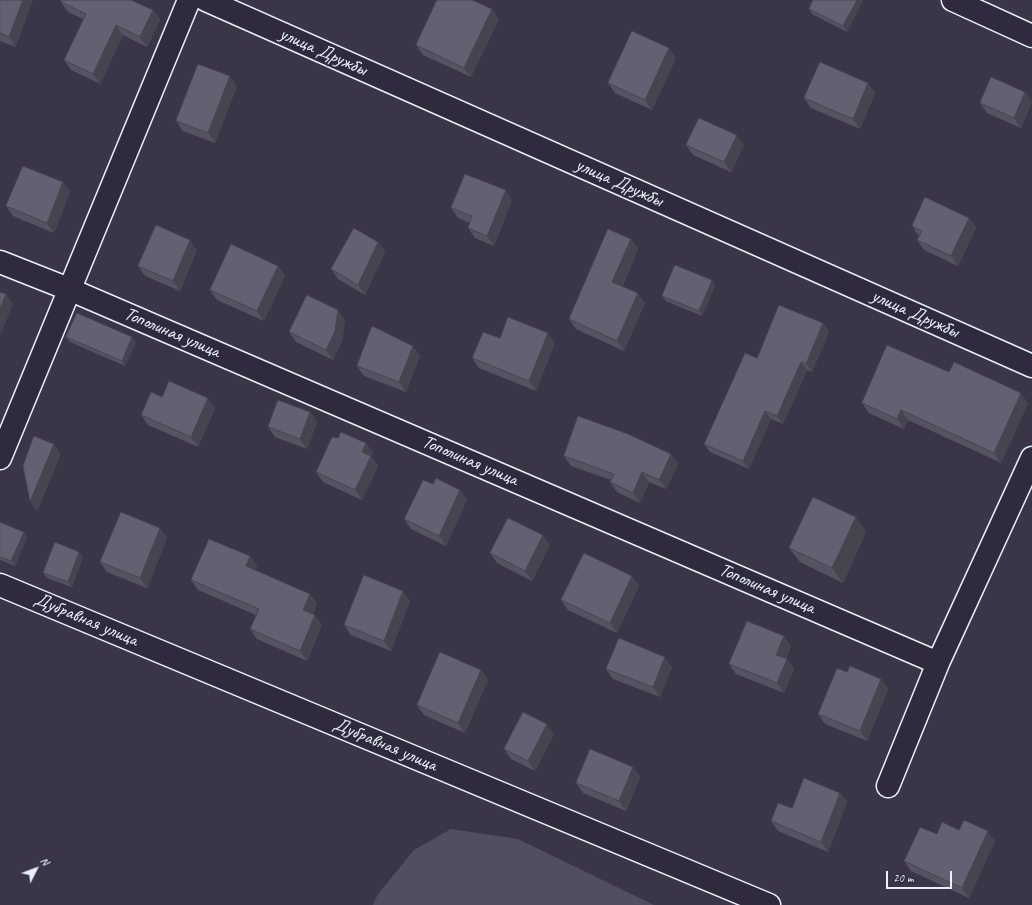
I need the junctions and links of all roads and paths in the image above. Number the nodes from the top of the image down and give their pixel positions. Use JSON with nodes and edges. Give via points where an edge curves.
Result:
{"nodes":[{"id":1,"x":189,"y":0,"type":"edge"},
{"id":2,"x":206,"y":0,"type":"edge"},
{"id":3,"x":953,"y":0,"type":"edge"},
{"id":4,"x":1032,"y":36,"type":"edge"},
{"id":5,"x":0,"y":262,"type":"edge"},
{"id":6,"x":70,"y":290,"type":"junction"},
{"id":7,"x":1032,"y":366,"type":"edge"},
{"id":8,"x":0,"y":458,"type":"edge"},
{"id":9,"x":1032,"y":458,"type":"edge"},
{"id":10,"x":0,"y":585,"type":"edge"},
{"id":11,"x":938,"y":663,"type":"junction"},
{"id":12,"x":888,"y":786,"type":"dead end"},
{"id":13,"x":769,"y":905,"type":"edge"}],
"edges":[{"from":1,"to":6,"type":"street"},
{"from":2,"to":7,"type":"street","name":"улица Дружбы"},
{"from":3,"to":4,"type":"street"},
{"from":5,"to":6,"type":"street","name":"Тополиная улица"},
{"from":6,"to":8,"type":"street"},
{"from":6,"to":11,"type":"street","name":"Тополиная улица"},
{"from":9,"to":11,"type":"street"},
{"from":10,"to":13,"type":"street","name":"Дубравная улица"},
{"from":11,"to":12,"type":"street"}]}
